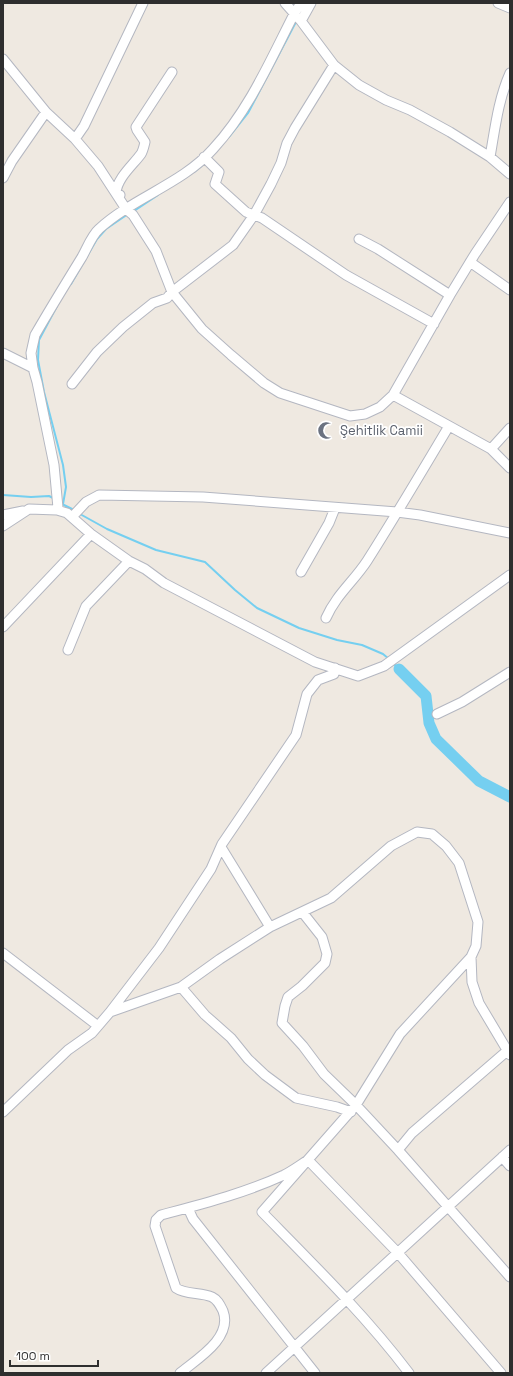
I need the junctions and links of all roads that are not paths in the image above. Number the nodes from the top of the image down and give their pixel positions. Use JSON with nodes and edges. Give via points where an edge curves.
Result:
{"nodes":[{"id":1,"x":143,"y":3,"type":"edge"},
{"id":2,"x":285,"y":3,"type":"edge"},
{"id":3,"x":302,"y":3,"type":"edge"},
{"id":4,"x":311,"y":3,"type":"edge"},
{"id":5,"x":498,"y":3,"type":"edge"},
{"id":6,"x":510,"y":8,"type":"edge"},
{"id":7,"x":298,"y":17,"type":"junction"},
{"id":8,"x":3,"y":59,"type":"edge"},
{"id":9,"x":334,"y":65,"type":"junction"},
{"id":10,"x":172,"y":72,"type":"dead end"},
{"id":11,"x":510,"y":73,"type":"edge"},
{"id":12,"x":46,"y":112,"type":"junction"},
{"id":13,"x":75,"y":140,"type":"junction"},
{"id":14,"x":490,"y":157,"type":"junction"},
{"id":15,"x":206,"y":159,"type":"junction"},
{"id":16,"x":510,"y":174,"type":"edge"},
{"id":17,"x":3,"y":178,"type":"edge"},
{"id":18,"x":510,"y":202,"type":"edge"},
{"id":19,"x":129,"y":206,"type":"junction"},
{"id":20,"x":254,"y":215,"type":"junction"},
{"id":21,"x":359,"y":239,"type":"dead end"},
{"id":22,"x":470,"y":262,"type":"junction"},
{"id":23,"x":510,"y":290,"type":"edge"},
{"id":24,"x":172,"y":292,"type":"junction"},
{"id":25,"x":450,"y":295,"type":"junction"},
{"id":26,"x":434,"y":324,"type":"junction"},
{"id":27,"x":3,"y":353,"type":"edge"},
{"id":28,"x":33,"y":368,"type":"junction"},
{"id":29,"x":72,"y":384,"type":"dead end"},
{"id":30,"x":393,"y":395,"type":"junction"},
{"id":31,"x":449,"y":426,"type":"junction"},
{"id":32,"x":510,"y":428,"type":"edge"},
{"id":33,"x":491,"y":449,"type":"junction"},
{"id":34,"x":510,"y":468,"type":"edge"},
{"id":35,"x":335,"y":508,"type":"junction"},
{"id":36,"x":29,"y":509,"type":"junction"},
{"id":37,"x":57,"y":509,"type":"junction"},
{"id":38,"x":397,"y":512,"type":"junction"},
{"id":39,"x":3,"y":515,"type":"edge"},
{"id":40,"x":71,"y":515,"type":"junction"},
{"id":41,"x":3,"y":526,"type":"edge"},
{"id":42,"x":510,"y":533,"type":"edge"},
{"id":43,"x":91,"y":534,"type":"junction"},
{"id":44,"x":129,"y":561,"type":"junction"},
{"id":45,"x":301,"y":572,"type":"dead end"},
{"id":46,"x":510,"y":575,"type":"edge"},
{"id":47,"x":326,"y":618,"type":"dead end"},
{"id":48,"x":3,"y":627,"type":"edge"},
{"id":49,"x":68,"y":650,"type":"dead end"},
{"id":50,"x":336,"y":668,"type":"junction"},
{"id":51,"x":510,"y":672,"type":"edge"},
{"id":52,"x":437,"y":714,"type":"dead end"},
{"id":53,"x":221,"y":847,"type":"junction"},
{"id":54,"x":303,"y":912,"type":"junction"},
{"id":55,"x":270,"y":927,"type":"junction"},
{"id":56,"x":3,"y":953,"type":"edge"},
{"id":57,"x":471,"y":957,"type":"junction"},
{"id":58,"x":181,"y":987,"type":"junction"},
{"id":59,"x":110,"y":1012,"type":"junction"},
{"id":60,"x":98,"y":1026,"type":"junction"},
{"id":61,"x":509,"y":1053,"type":"edge"},
{"id":62,"x":354,"y":1109,"type":"junction"},
{"id":63,"x":3,"y":1112,"type":"edge"},
{"id":64,"x":398,"y":1150,"type":"junction"},
{"id":65,"x":510,"y":1150,"type":"edge"},
{"id":66,"x":502,"y":1157,"type":"junction"},
{"id":67,"x":308,"y":1160,"type":"junction"},
{"id":68,"x":510,"y":1166,"type":"edge"},
{"id":69,"x":449,"y":1207,"type":"junction"},
{"id":70,"x":188,"y":1208,"type":"junction"},
{"id":71,"x":398,"y":1253,"type":"junction"},
{"id":72,"x":510,"y":1277,"type":"edge"},
{"id":73,"x":348,"y":1299,"type":"junction"},
{"id":74,"x":295,"y":1348,"type":"junction"},
{"id":75,"x":180,"y":1373,"type":"edge"},
{"id":76,"x":266,"y":1373,"type":"edge"},
{"id":77,"x":315,"y":1373,"type":"edge"},
{"id":78,"x":410,"y":1373,"type":"edge"},
{"id":79,"x":501,"y":1373,"type":"edge"}],
"edges":[{"from":1,"to":13,"type":"street"},
{"from":2,"to":7,"type":"street"},
{"from":3,"to":7,"type":"street"},
{"from":4,"to":7,"type":"street"},
{"from":5,"to":6,"type":"street"},
{"from":7,"to":9,"type":"street"},
{"from":7,"to":15,"type":"street","via":[[247,106]]},
{"from":8,"to":12,"type":"street"},
{"from":9,"to":14,"type":"street","via":[[359,85],[410,110]]},
{"from":9,"to":20,"type":"street","via":[[295,128],[281,163]]},
{"from":10,"to":19,"type":"street","via":[[136,127],[145,142],[143,150],[121,180],[116,193]]},
{"from":11,"to":14,"type":"street","via":[[499,105]]},
{"from":12,"to":13,"type":"street"},
{"from":12,"to":17,"type":"street"},
{"from":13,"to":19,"type":"street"},
{"from":14,"to":16,"type":"street"},
{"from":15,"to":19,"type":"street","via":[[158,191]]},
{"from":15,"to":20,"type":"street","via":[[218,172],[215,184],[246,212]]},
{"from":18,"to":22,"type":"street"},
{"from":19,"to":24,"type":"street","via":[[156,251]]},
{"from":19,"to":28,"type":"street","via":[[98,230],[45,317],[35,335],[31,353]]},
{"from":20,"to":24,"type":"street","via":[[233,245]]},
{"from":20,"to":26,"type":"street","via":[[346,275]]},
{"from":21,"to":25,"type":"street","via":[[378,248]]},
{"from":22,"to":23,"type":"street"},
{"from":22,"to":25,"type":"street"},
{"from":24,"to":29,"type":"street","via":[[167,298],[153,303],[123,326],[97,352]]},
{"from":24,"to":30,"type":"street","via":[[202,328],[264,383],[280,393],[350,416],[365,414],[380,407]]},
{"from":25,"to":26,"type":"street"},
{"from":26,"to":30,"type":"street"},
{"from":27,"to":28,"type":"street"},
{"from":28,"to":37,"type":"street","via":[[54,465]]},
{"from":30,"to":31,"type":"street"},
{"from":31,"to":33,"type":"street"},
{"from":31,"to":38,"type":"street"},
{"from":32,"to":33,"type":"street"},
{"from":33,"to":34,"type":"street"},
{"from":35,"to":38,"type":"street"},
{"from":35,"to":40,"type":"street","via":[[195,496],[99,495]]},
{"from":35,"to":45,"type":"street"},
{"from":36,"to":37,"type":"street"},
{"from":36,"to":39,"type":"street"},
{"from":36,"to":41,"type":"street"},
{"from":37,"to":40,"type":"street"},
{"from":38,"to":42,"type":"street"},
{"from":38,"to":47,"type":"street","via":[[358,575],[343,590]]},
{"from":40,"to":43,"type":"street"},
{"from":43,"to":44,"type":"street"},
{"from":43,"to":48,"type":"street"},
{"from":44,"to":49,"type":"street","via":[[86,606]]},
{"from":44,"to":50,"type":"street","via":[[164,583],[315,662]]},
{"from":46,"to":50,"type":"street","via":[[384,666],[358,676]]},
{"from":50,"to":53,"type":"street","via":[[334,674],[318,680],[308,694],[296,735]]},
{"from":51,"to":52,"type":"street","via":[[462,702]]},
{"from":53,"to":55,"type":"street"},
{"from":53,"to":59,"type":"street","via":[[211,868],[159,948]]},
{"from":54,"to":55,"type":"street"},
{"from":54,"to":57,"type":"street","via":[[331,898],[391,846],[417,832],[432,834],[446,846],[459,863],[478,922],[476,946]]},
{"from":54,"to":62,"type":"street","via":[[322,937],[327,954],[325,963],[288,997],[282,1023]]},
{"from":55,"to":58,"type":"street"},
{"from":56,"to":60,"type":"street"},
{"from":57,"to":61,"type":"street","via":[[472,982],[479,1003]]},
{"from":57,"to":62,"type":"street","via":[[400,1034]]},
{"from":58,"to":59,"type":"street"},
{"from":58,"to":62,"type":"street","via":[[248,1059],[296,1098]]},
{"from":59,"to":60,"type":"street"},
{"from":60,"to":63,"type":"street","via":[[68,1050]]},
{"from":61,"to":64,"type":"street","via":[[412,1134]]},
{"from":62,"to":64,"type":"street"},
{"from":62,"to":67,"type":"street"},
{"from":64,"to":69,"type":"street"},
{"from":65,"to":66,"type":"street"},
{"from":66,"to":68,"type":"street"},
{"from":66,"to":69,"type":"street"},
{"from":67,"to":70,"type":"street","via":[[285,1174],[256,1186]]},
{"from":67,"to":71,"type":"street"},
{"from":67,"to":73,"type":"street","via":[[262,1212]]},
{"from":69,"to":71,"type":"street"},
{"from":69,"to":72,"type":"street"},
{"from":70,"to":74,"type":"street","via":[[193,1219]]},
{"from":70,"to":75,"type":"street","via":[[161,1216],[156,1220],[155,1226],[176,1288],[213,1297],[219,1302],[224,1314],[220,1339]]},
{"from":71,"to":73,"type":"street"},
{"from":71,"to":79,"type":"street"},
{"from":73,"to":74,"type":"street"},
{"from":73,"to":78,"type":"street"},
{"from":74,"to":76,"type":"street"},
{"from":74,"to":77,"type":"street"}]}
